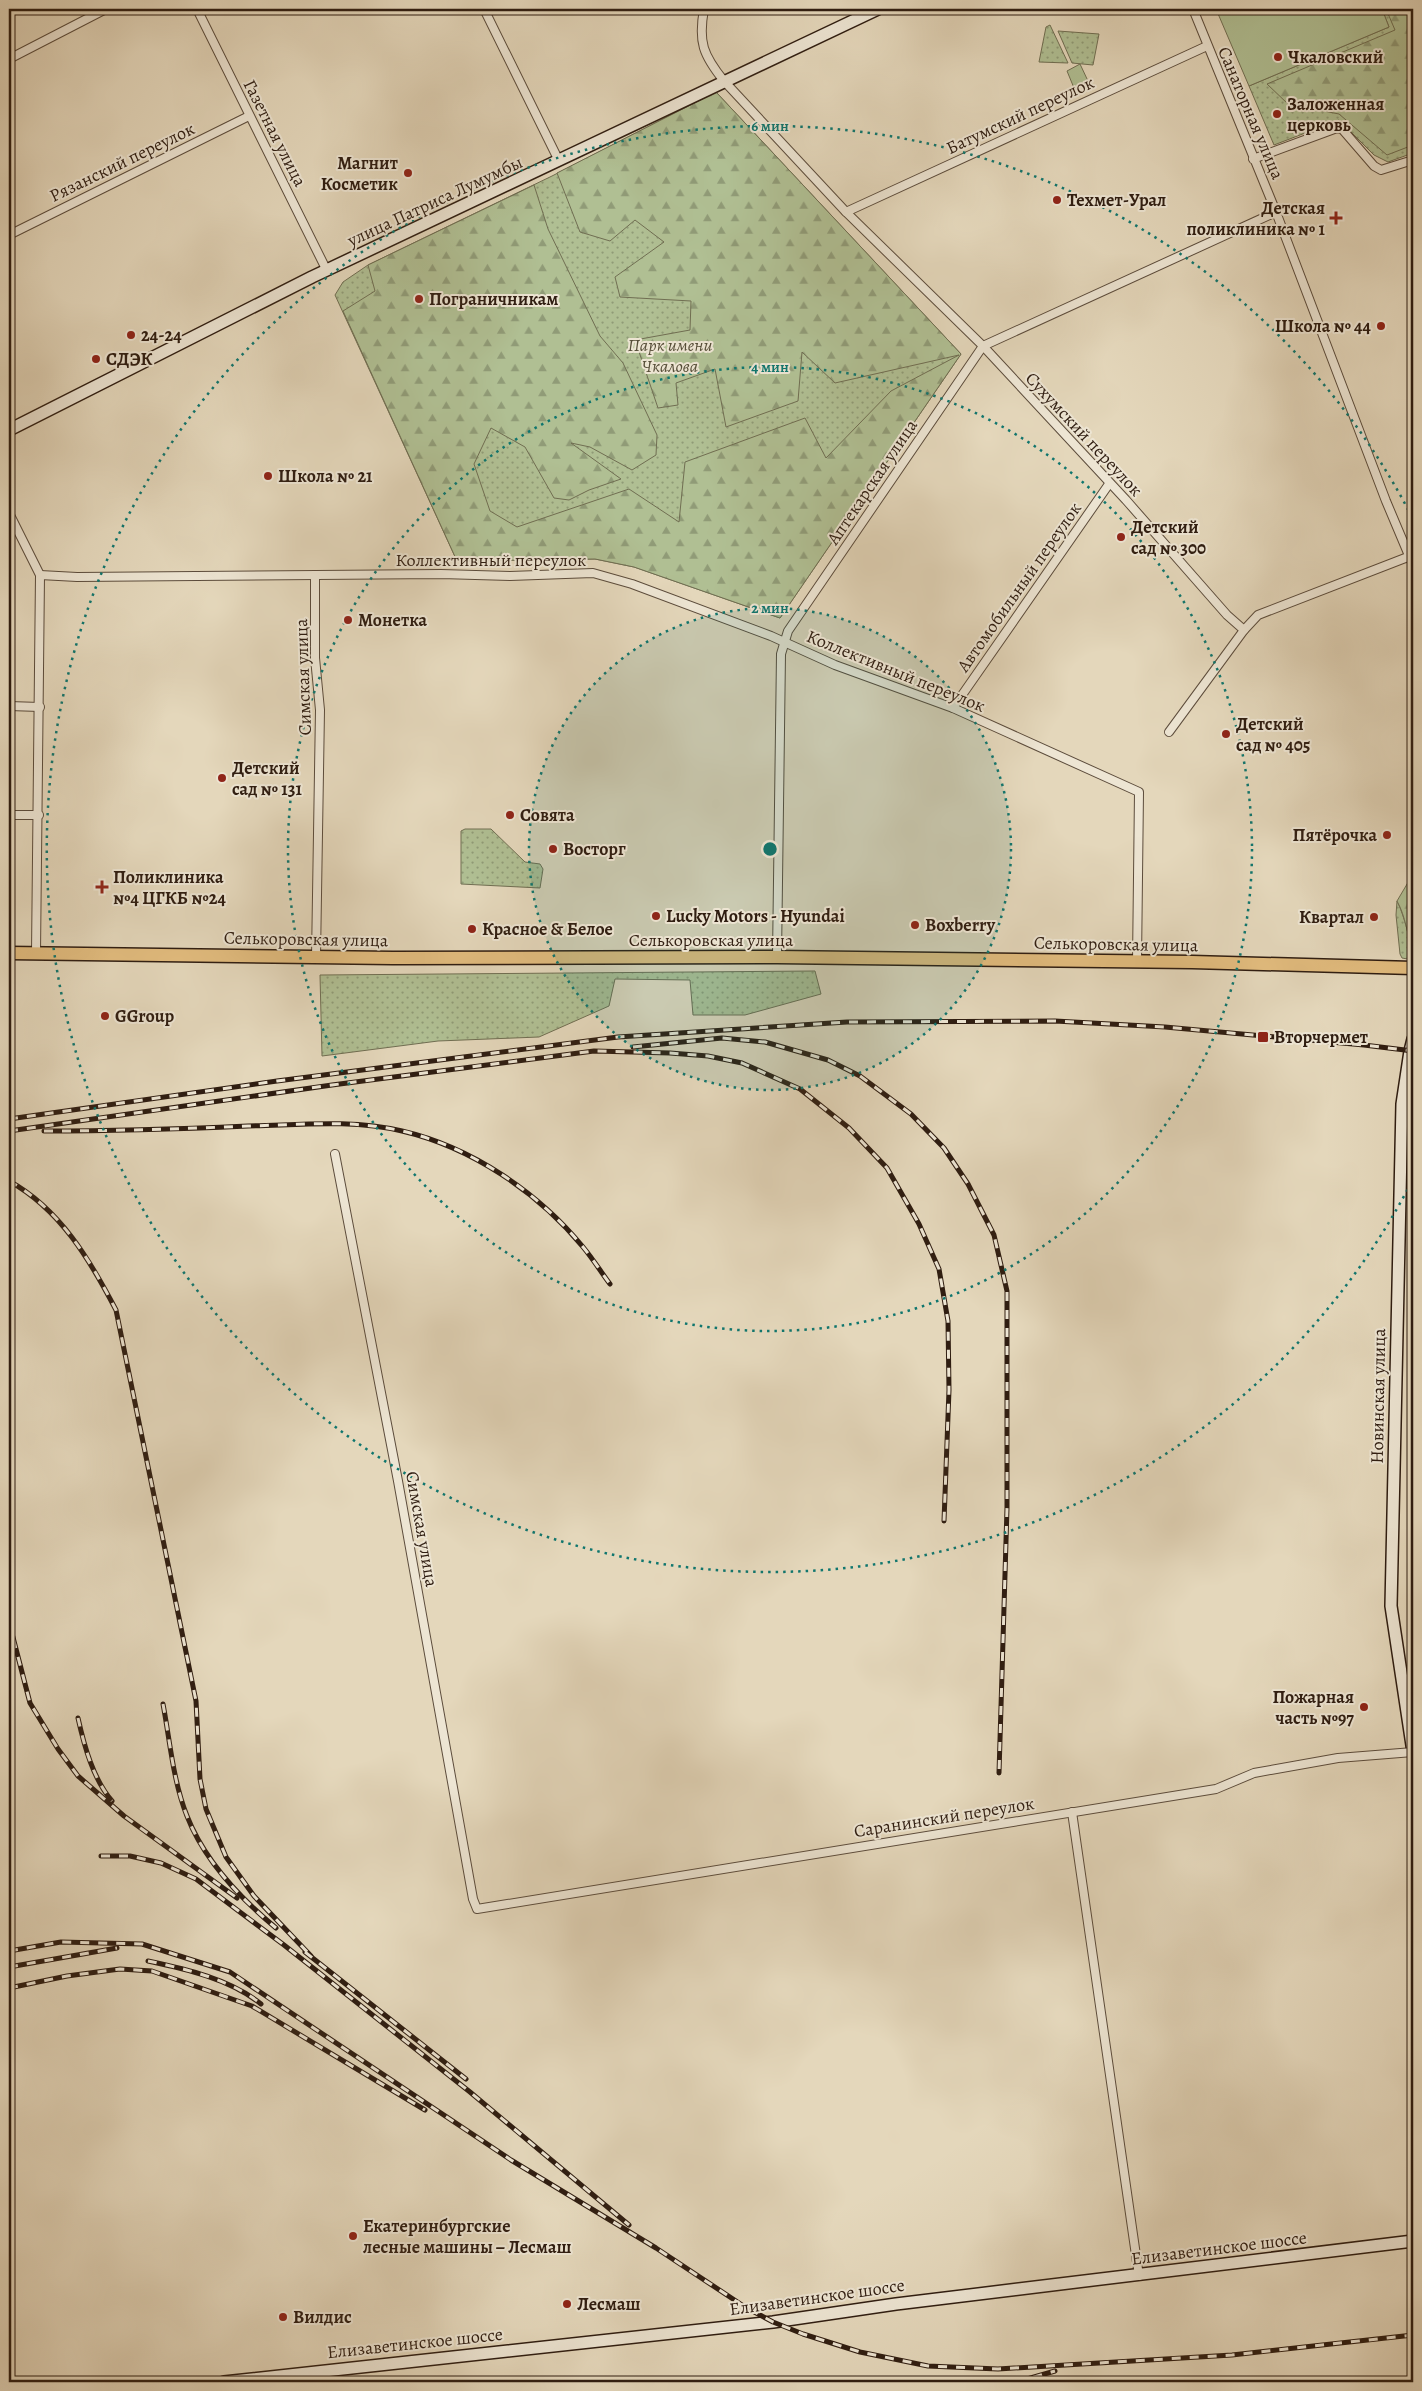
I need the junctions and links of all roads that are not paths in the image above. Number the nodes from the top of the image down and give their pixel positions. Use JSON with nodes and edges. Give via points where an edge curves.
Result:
{"nodes":[{"id":1,"x":106,"y":9,"type":"edge"},
{"id":2,"x":197,"y":9,"type":"edge"},
{"id":3,"x":484,"y":9,"type":"edge"},
{"id":4,"x":704,"y":9,"type":"edge"},
{"id":5,"x":878,"y":9,"type":"edge"},
{"id":6,"x":1193,"y":9,"type":"edge"},
{"id":7,"x":1207,"y":46,"type":"junction"},
{"id":8,"x":9,"y":59,"type":"edge"},
{"id":9,"x":724,"y":81,"type":"junction"},
{"id":10,"x":249,"y":116,"type":"junction"},
{"id":11,"x":1253,"y":159,"type":"junction"},
{"id":12,"x":1413,"y":160,"type":"edge"},
{"id":13,"x":559,"y":161,"type":"junction"},
{"id":14,"x":846,"y":212,"type":"junction"},
{"id":15,"x":1276,"y":212,"type":"junction"},
{"id":16,"x":9,"y":235,"type":"edge"},
{"id":17,"x":327,"y":271,"type":"junction"},
{"id":18,"x":982,"y":346,"type":"junction"},
{"id":19,"x":9,"y":430,"type":"edge"},
{"id":20,"x":1109,"y":484,"type":"junction"},
{"id":21,"x":9,"y":513,"type":"edge"},
{"id":22,"x":1412,"y":556,"type":"edge"},
{"id":23,"x":1413,"y":565,"type":"edge"},
{"id":24,"x":40,"y":575,"type":"junction"},
{"id":25,"x":316,"y":575,"type":"junction"},
{"id":26,"x":1244,"y":630,"type":"junction"},
{"id":27,"x":784,"y":642,"type":"junction"},
{"id":28,"x":9,"y":706,"type":"edge"},
{"id":29,"x":40,"y":707,"type":"junction"},
{"id":30,"x":953,"y":708,"type":"junction"},
{"id":31,"x":1169,"y":732,"type":"dead end"},
{"id":32,"x":9,"y":815,"type":"edge"},
{"id":33,"x":39,"y":815,"type":"junction"},
{"id":34,"x":9,"y":953,"type":"edge"},
{"id":35,"x":36,"y":953,"type":"junction"},
{"id":36,"x":316,"y":957,"type":"junction"},
{"id":37,"x":777,"y":958,"type":"junction"},
{"id":38,"x":1137,"y":962,"type":"junction"},
{"id":39,"x":1410,"y":971,"type":"edge"},
{"id":40,"x":1413,"y":1039,"type":"edge"},
{"id":41,"x":335,"y":1154,"type":"dead end"},
{"id":42,"x":1413,"y":1752,"type":"edge"},
{"id":43,"x":1072,"y":1812,"type":"junction"},
{"id":44,"x":477,"y":1909,"type":"joint"},
{"id":45,"x":1413,"y":2241,"type":"edge"},
{"id":46,"x":1139,"y":2276,"type":"junction"},
{"id":47,"x":224,"y":2382,"type":"edge"}],
"edges":[{"from":1,"to":8,"type":"street"},
{"from":2,"to":10,"type":"street","name":"Газетная улица"},
{"from":3,"to":13,"type":"street"},
{"from":4,"to":9,"type":"street","name":"Сухумский переулок","via":[[700,32],[709,62]]},
{"from":5,"to":9,"type":"main road","name":"улица Патриса Лумумбы"},
{"from":6,"to":7,"type":"street","name":"Санаторная улица"},
{"from":7,"to":11,"type":"street","name":"Санаторная улица"},
{"from":7,"to":14,"type":"street","name":"Батумский переулок"},
{"from":9,"to":13,"type":"main road","name":"улица Патриса Лумумбы"},
{"from":9,"to":14,"type":"street","name":"Сухумский переулок"},
{"from":10,"to":16,"type":"street","name":"Рязанский переулок"},
{"from":10,"to":17,"type":"street","name":"Газетная улица"},
{"from":11,"to":12,"type":"street","via":[[1337,128],[1381,170]]},
{"from":11,"to":15,"type":"street","name":"Санаторная улица"},
{"from":13,"to":17,"type":"main road","name":"улица Патриса Лумумбы"},
{"from":14,"to":18,"type":"street","name":"Сухумский переулок"},
{"from":15,"to":18,"type":"street"},
{"from":15,"to":22,"type":"street","name":"Санаторная улица","via":[[1383,492]]},
{"from":17,"to":19,"type":"main road","name":"улица Патриса Лумумбы"},
{"from":18,"to":20,"type":"street","name":"Сухумский переулок"},
{"from":18,"to":27,"type":"street","name":"Аптекарская улица"},
{"from":20,"to":26,"type":"street","name":"Сухумский переулок"},
{"from":20,"to":30,"type":"street","name":"Автомобильный переулок"},
{"from":21,"to":24,"type":"street"},
{"from":22,"to":23,"type":"street","name":"Санаторная улица"},
{"from":22,"to":26,"type":"street","via":[[1258,615]]},
{"from":24,"to":25,"type":"street","name":"Коллективный переулок"},
{"from":24,"to":29,"type":"street"},
{"from":25,"to":27,"type":"street","name":"Коллективный переулок","via":[[593,574],[632,584]]},
{"from":25,"to":36,"type":"street","name":"Симская улица","via":[[314,658],[320,710]]},
{"from":26,"to":31,"type":"street"},
{"from":27,"to":30,"type":"street","name":"Коллективный переулок","via":[[836,665]]},
{"from":27,"to":37,"type":"street","name":"Аптекарская улица","via":[[781,654]]},
{"from":28,"to":29,"type":"street"},
{"from":29,"to":33,"type":"street"},
{"from":30,"to":38,"type":"street","name":"Коллективный переулок","via":[[1139,792]]},
{"from":32,"to":33,"type":"street"},
{"from":33,"to":35,"type":"street"},
{"from":34,"to":35,"type":"main road","name":"Селькоровская улица"},
{"from":35,"to":36,"type":"main road","name":"Селькоровская улица"},
{"from":36,"to":37,"type":"main road","name":"Селькоровская улица"},
{"from":37,"to":38,"type":"main road","name":"Селькоровская улица"},
{"from":38,"to":39,"type":"main road","name":"Селькоровская улица"},
{"from":40,"to":42,"type":"main road","name":"Новинская улица","via":[[1402,1104],[1391,1606]]},
{"from":41,"to":44,"type":"street","name":"Симская улица"},
{"from":42,"to":43,"type":"street","name":"Саранинский переулок","via":[[1338,1758],[1264,1771],[1216,1788]]},
{"from":43,"to":44,"type":"street","name":"Саранинский переулок"},
{"from":43,"to":46,"type":"street"},
{"from":45,"to":46,"type":"main road","name":"Елизаветинское шоссе"},
{"from":46,"to":47,"type":"main road","name":"Елизаветинское шоссе","via":[[896,2304],[773,2322]]}]}
